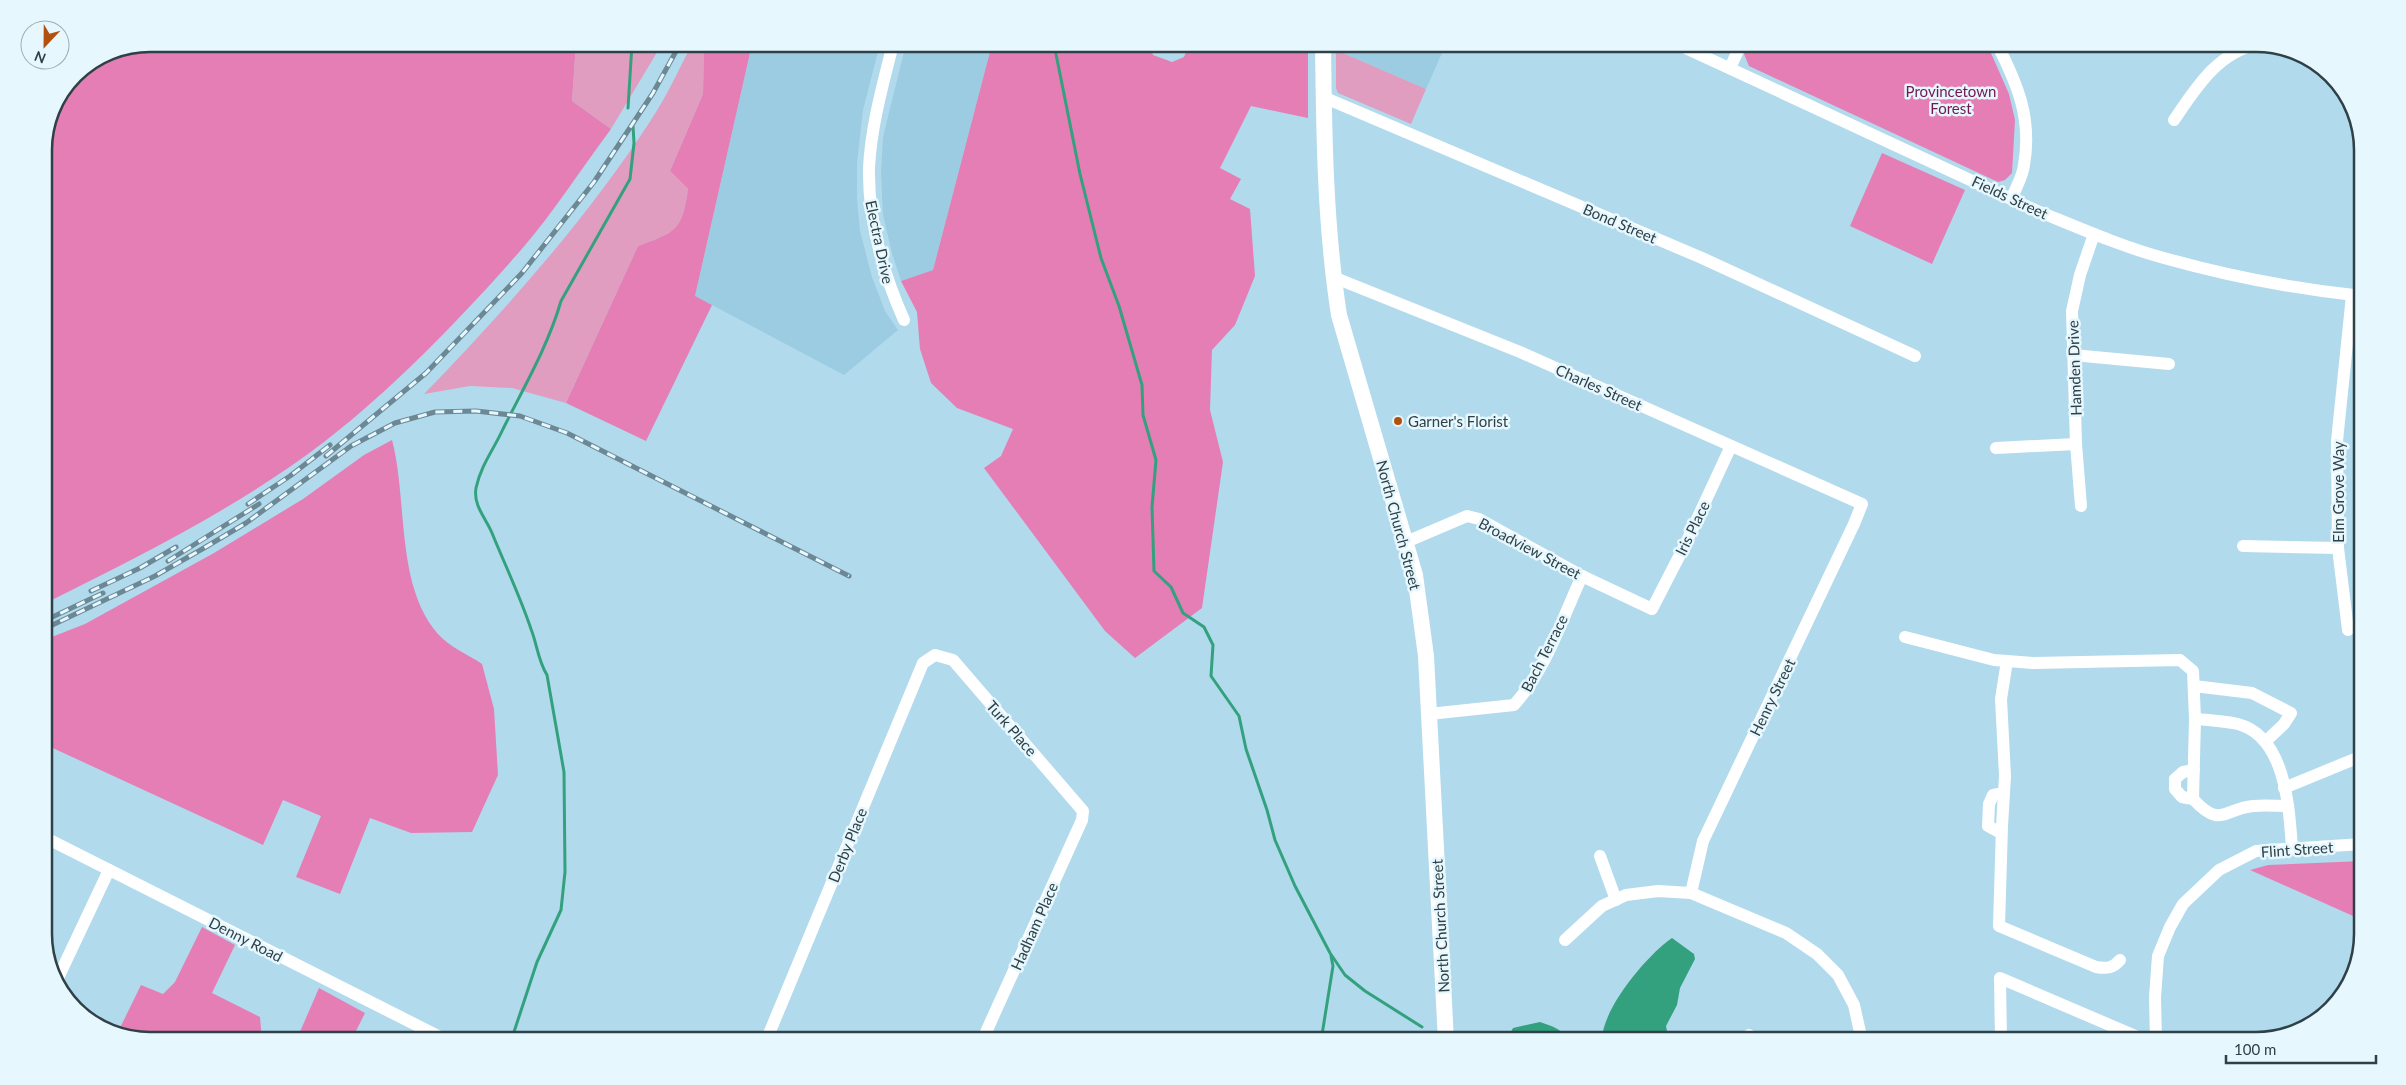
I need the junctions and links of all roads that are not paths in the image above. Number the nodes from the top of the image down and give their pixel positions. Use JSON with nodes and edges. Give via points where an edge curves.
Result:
{"nodes":[{"id":1,"x":1323,"y":52,"type":"edge"},
{"id":2,"x":1695,"y":52,"type":"edge"},
{"id":3,"x":1737,"y":52,"type":"edge"},
{"id":4,"x":2000,"y":52,"type":"edge"},
{"id":5,"x":2237,"y":52,"type":"edge"},
{"id":6,"x":891,"y":53,"type":"edge"},
{"id":7,"x":1730,"y":68,"type":"junction"},
{"id":8,"x":1324,"y":97,"type":"junction"},
{"id":9,"x":2174,"y":120,"type":"dead end"},
{"id":10,"x":2012,"y":198,"type":"junction"},
{"id":11,"x":2094,"y":234,"type":"junction"},
{"id":12,"x":1333,"y":277,"type":"junction"},
{"id":13,"x":2353,"y":294,"type":"edge"},
{"id":14,"x":904,"y":320,"type":"dead end"},
{"id":15,"x":2353,"y":323,"type":"edge"},
{"id":16,"x":2073,"y":355,"type":"junction"},
{"id":17,"x":1914,"y":356,"type":"dead end"},
{"id":18,"x":2169,"y":364,"type":"dead end"},
{"id":19,"x":2076,"y":444,"type":"junction"},
{"id":20,"x":1731,"y":446,"type":"junction"},
{"id":21,"x":1996,"y":448,"type":"dead end"},
{"id":22,"x":1862,"y":504,"type":"joint"},
{"id":23,"x":2081,"y":506,"type":"dead end"},
{"id":24,"x":1406,"y":542,"type":"junction"},
{"id":25,"x":2243,"y":546,"type":"dead end"},
{"id":26,"x":2338,"y":548,"type":"junction"},
{"id":27,"x":1582,"y":576,"type":"junction"},
{"id":28,"x":1652,"y":609,"type":"joint"},
{"id":29,"x":2348,"y":630,"type":"dead end"},
{"id":30,"x":1905,"y":637,"type":"dead end"},
{"id":31,"x":935,"y":655,"type":"joint"},
{"id":32,"x":2007,"y":661,"type":"junction"},
{"id":33,"x":2194,"y":686,"type":"junction"},
{"id":34,"x":1429,"y":714,"type":"junction"},
{"id":35,"x":2195,"y":719,"type":"junction"},
{"id":36,"x":2266,"y":741,"type":"junction"},
{"id":37,"x":2354,"y":759,"type":"edge"},
{"id":38,"x":2194,"y":770,"type":"junction"},
{"id":39,"x":2284,"y":788,"type":"junction"},
{"id":40,"x":2193,"y":799,"type":"junction"},
{"id":41,"x":2288,"y":806,"type":"junction"},
{"id":42,"x":1083,"y":811,"type":"joint"},
{"id":43,"x":53,"y":842,"type":"edge"},
{"id":44,"x":2354,"y":844,"type":"edge"},
{"id":45,"x":2292,"y":848,"type":"junction"},
{"id":46,"x":1600,"y":856,"type":"dead end"},
{"id":47,"x":109,"y":870,"type":"junction"},
{"id":48,"x":1691,"y":893,"type":"junction"},
{"id":49,"x":1616,"y":900,"type":"junction"},
{"id":50,"x":1565,"y":940,"type":"dead end"},
{"id":51,"x":2120,"y":960,"type":"dead end"},
{"id":52,"x":60,"y":973,"type":"edge"},
{"id":53,"x":430,"y":1032,"type":"edge"},
{"id":54,"x":770,"y":1032,"type":"edge"},
{"id":55,"x":986,"y":1032,"type":"edge"},
{"id":56,"x":1446,"y":1032,"type":"edge"},
{"id":57,"x":1860,"y":1032,"type":"edge"},
{"id":58,"x":2001,"y":1032,"type":"edge"},
{"id":59,"x":2126,"y":1032,"type":"edge"},
{"id":60,"x":2156,"y":1032,"type":"edge"}],
"edges":[{"from":1,"to":8,"type":"main road","name":"North Church Street"},
{"from":2,"to":7,"type":"street","name":"Fields Street"},
{"from":3,"to":7,"type":"street"},
{"from":4,"to":10,"type":"street","via":[[2025,112],[2027,134],[2024,167]]},
{"from":5,"to":9,"type":"street","via":[[2220,62],[2199,84]]},
{"from":6,"to":14,"type":"street","name":"Electra Drive","via":[[874,132],[869,168],[870,192],[882,262]]},
{"from":7,"to":10,"type":"street","name":"Fields Street"},
{"from":8,"to":12,"type":"main road","name":"North Church Street","via":[[1325,185]]},
{"from":8,"to":17,"type":"street","name":"Bond Street","via":[[1702,258]]},
{"from":10,"to":11,"type":"street","name":"Fields Street"},
{"from":11,"to":13,"type":"street","name":"Fields Street","via":[[2163,258],[2248,278]]},
{"from":11,"to":16,"type":"street","name":"Hamden Drive","via":[[2072,310]]},
{"from":12,"to":20,"type":"street","name":"Charles Street","via":[[1520,352]]},
{"from":12,"to":24,"type":"main road","name":"North Church Street","via":[[1339,315]]},
{"from":15,"to":26,"type":"street","name":"Elm Grove Way","via":[[2337,441]]},
{"from":16,"to":18,"type":"street"},
{"from":16,"to":19,"type":"street","name":"Hamden Drive"},
{"from":19,"to":21,"type":"street"},
{"from":19,"to":23,"type":"street","name":"Hamden Drive"},
{"from":20,"to":22,"type":"street","name":"Charles Street"},
{"from":20,"to":28,"type":"street","name":"Iris Place"},
{"from":22,"to":48,"type":"street","name":"Henry Street","via":[[1703,841]]},
{"from":24,"to":27,"type":"street","name":"Broadview Street","via":[[1467,516],[1480,519]]},
{"from":24,"to":34,"type":"main road","name":"North Church Street","via":[[1415,575],[1426,656]]},
{"from":25,"to":26,"type":"street"},
{"from":26,"to":29,"type":"street","name":"Elm Grove Way"},
{"from":27,"to":28,"type":"street","name":"Broadview Street"},
{"from":27,"to":34,"type":"street","name":"Bach Terrace","via":[[1537,674],[1514,705]]},
{"from":30,"to":32,"type":"street"},
{"from":31,"to":42,"type":"street","name":"Turk Place","via":[[953,660]]},
{"from":31,"to":54,"type":"street","name":"Derby Place","via":[[923,662]]},
{"from":32,"to":33,"type":"street","via":[[2180,660],[2193,671]]},
{"from":32,"to":51,"type":"street","via":[[2001,699],[2005,776],[1999,926],[2096,967],[2106,969]]},
{"from":33,"to":35,"type":"street"},
{"from":33,"to":36,"type":"street","via":[[2252,693],[2291,714]]},
{"from":34,"to":56,"type":"main road","name":"North Church Street"},
{"from":35,"to":36,"type":"street","via":[[2240,725]]},
{"from":35,"to":38,"type":"street"},
{"from":36,"to":39,"type":"street","via":[[2276,759]]},
{"from":37,"to":39,"type":"street"},
{"from":38,"to":40,"type":"street"},
{"from":38,"to":40,"type":"street","via":[[2183,772],[2175,779],[2175,789],[2182,797]]},
{"from":39,"to":41,"type":"street"},
{"from":40,"to":41,"type":"street","via":[[2215,816],[2251,806]]},
{"from":41,"to":45,"type":"street"},
{"from":42,"to":55,"type":"street","name":"Hadham Place","via":[[1082,820]]},
{"from":43,"to":47,"type":"street","name":"Denny Road"},
{"from":44,"to":45,"type":"street","name":"Flint Street"},
{"from":45,"to":60,"type":"street","name":"Flint Street","via":[[2256,851],[2219,870],[2183,904],[2158,956]]},
{"from":46,"to":49,"type":"street"},
{"from":47,"to":52,"type":"street"},
{"from":47,"to":53,"type":"street","name":"Denny Road"},
{"from":48,"to":49,"type":"street","via":[[1658,892],[1626,895]]},
{"from":48,"to":57,"type":"street","via":[[1786,933],[1817,954],[1838,976],[1854,1005]]},
{"from":49,"to":50,"type":"street","via":[[1602,906]]},
{"from":58,"to":59,"type":"street","via":[[2000,978]]}]}
